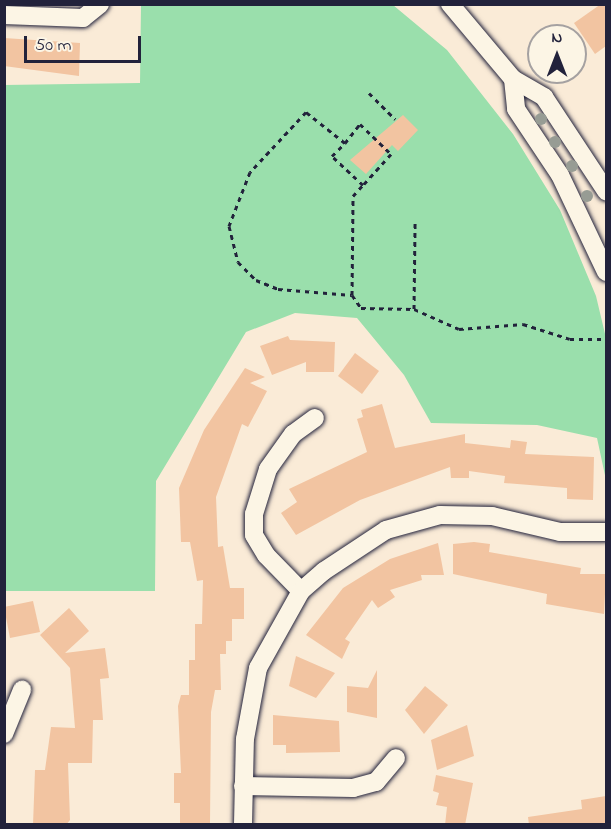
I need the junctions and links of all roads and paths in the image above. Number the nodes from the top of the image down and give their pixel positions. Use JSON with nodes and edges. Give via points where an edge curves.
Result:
{"nodes":[{"id":1,"x":450,"y":4,"type":"edge"},
{"id":2,"x":99,"y":8,"type":"edge"},
{"id":3,"x":4,"y":15,"type":"edge"},
{"id":4,"x":513,"y":79,"type":"junction"},
{"id":5,"x":369,"y":93,"type":"dead end"},
{"id":6,"x":395,"y":119,"type":"dead end"},
{"id":7,"x":345,"y":143,"type":"junction"},
{"id":8,"x":363,"y":184,"type":"junction"},
{"id":9,"x":606,"y":191,"type":"edge"},
{"id":10,"x":415,"y":221,"type":"dead end"},
{"id":11,"x":606,"y":272,"type":"edge"},
{"id":12,"x":352,"y":295,"type":"junction"},
{"id":13,"x":414,"y":309,"type":"junction"},
{"id":14,"x":606,"y":339,"type":"edge"},
{"id":15,"x":315,"y":418,"type":"dead end"},
{"id":16,"x":606,"y":532,"type":"edge"},
{"id":17,"x":301,"y":591,"type":"junction"},
{"id":18,"x":22,"y":690,"type":"dead end"},
{"id":19,"x":4,"y":734,"type":"edge"},
{"id":20,"x":396,"y":758,"type":"dead end"},
{"id":21,"x":243,"y":786,"type":"junction"},
{"id":22,"x":243,"y":825,"type":"edge"}],
"edges":[{"from":1,"to":4,"type":"street"},
{"from":2,"to":3,"type":"street","via":[[69,19]]},
{"from":4,"to":9,"type":"street","via":[[544,97]]},
{"from":4,"to":11,"type":"street","via":[[516,109],[560,175]]},
{"from":5,"to":6,"type":"path"},
{"from":7,"to":8,"type":"path","via":[[332,156]]},
{"from":7,"to":8,"type":"path","via":[[360,124],[391,154]]},
{"from":7,"to":12,"type":"path","via":[[306,112],[250,172],[229,226],[238,262],[256,280],[278,290]]},
{"from":8,"to":12,"type":"path","via":[[353,196]]},
{"from":10,"to":13,"type":"path"},
{"from":12,"to":13,"type":"path","via":[[362,308]]},
{"from":13,"to":14,"type":"path","via":[[459,329],[523,324],[570,339]]},
{"from":15,"to":17,"type":"street","via":[[293,435],[268,469],[254,514],[254,535],[266,555]]},
{"from":16,"to":17,"type":"street","via":[[560,532],[492,516],[440,514],[413,520],[356,547]]},
{"from":17,"to":21,"type":"street","via":[[258,668]]},
{"from":18,"to":19,"type":"street"},
{"from":20,"to":21,"type":"street","via":[[376,782],[353,788]]},
{"from":21,"to":22,"type":"street"}]}
